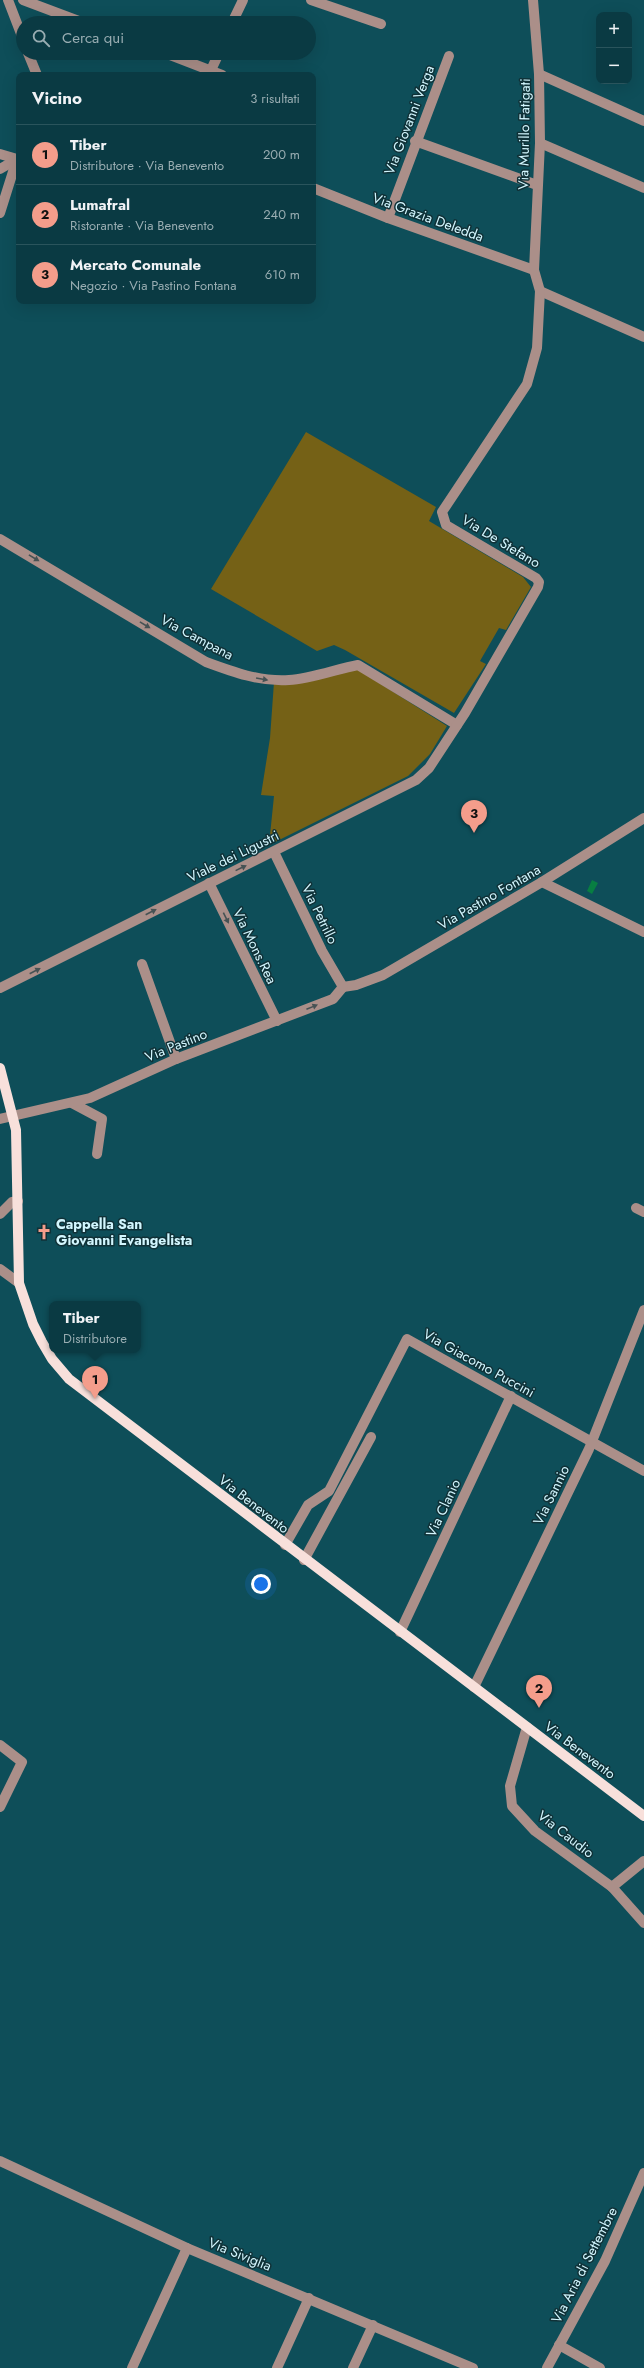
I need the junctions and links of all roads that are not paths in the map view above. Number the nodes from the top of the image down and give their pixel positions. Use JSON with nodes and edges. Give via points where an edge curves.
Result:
{"nodes":[{"id":1,"x":8,"y":0,"type":"edge"},
{"id":2,"x":23,"y":0,"type":"edge"},
{"id":3,"x":311,"y":0,"type":"edge"},
{"id":4,"x":533,"y":0,"type":"edge"},
{"id":5,"x":241,"y":1,"type":"edge"},
{"id":6,"x":65,"y":16,"type":"edge"},
{"id":7,"x":235,"y":16,"type":"edge"},
{"id":8,"x":16,"y":21,"type":"edge"},
{"id":9,"x":381,"y":24,"type":"dead end"},
{"id":10,"x":449,"y":56,"type":"dead end"},
{"id":11,"x":31,"y":60,"type":"edge"},
{"id":12,"x":183,"y":60,"type":"edge"},
{"id":13,"x":219,"y":60,"type":"edge"},
{"id":14,"x":36,"y":72,"type":"edge"},
{"id":15,"x":213,"y":72,"type":"edge"},
{"id":16,"x":218,"y":72,"type":"edge"},
{"id":17,"x":539,"y":74,"type":"junction"},
{"id":18,"x":644,"y":121,"type":"edge"},
{"id":19,"x":415,"y":141,"type":"junction"},
{"id":20,"x":540,"y":143,"type":"junction"},
{"id":21,"x":0,"y":154,"type":"edge"},
{"id":22,"x":16,"y":158,"type":"edge"},
{"id":23,"x":16,"y":159,"type":"edge"},
{"id":24,"x":16,"y":164,"type":"edge"},
{"id":25,"x":0,"y":169,"type":"edge"},
{"id":26,"x":537,"y":185,"type":"junction"},
{"id":27,"x":644,"y":188,"type":"edge"},
{"id":28,"x":316,"y":189,"type":"edge"},
{"id":29,"x":0,"y":213,"type":"edge"},
{"id":30,"x":388,"y":218,"type":"junction"},
{"id":31,"x":534,"y":270,"type":"junction"},
{"id":32,"x":540,"y":291,"type":"junction"},
{"id":33,"x":644,"y":337,"type":"edge"},
{"id":34,"x":0,"y":538,"type":"edge"},
{"id":35,"x":457,"y":724,"type":"junction"},
{"id":36,"x":644,"y":818,"type":"edge"},
{"id":37,"x":274,"y":852,"type":"junction"},
{"id":38,"x":542,"y":882,"type":"junction"},
{"id":39,"x":208,"y":884,"type":"junction"},
{"id":40,"x":644,"y":932,"type":"edge"},
{"id":41,"x":142,"y":964,"type":"dead end"},
{"id":42,"x":342,"y":987,"type":"junction"},
{"id":43,"x":0,"y":988,"type":"edge"},
{"id":44,"x":277,"y":1021,"type":"junction"},
{"id":45,"x":176,"y":1059,"type":"junction"},
{"id":46,"x":0,"y":1068,"type":"edge"},
{"id":47,"x":72,"y":1103,"type":"junction"},
{"id":48,"x":14,"y":1117,"type":"junction"},
{"id":49,"x":0,"y":1119,"type":"edge"},
{"id":50,"x":97,"y":1154,"type":"dead end"},
{"id":51,"x":18,"y":1202,"type":"junction"},
{"id":52,"x":0,"y":1214,"type":"edge"},
{"id":53,"x":0,"y":1270,"type":"edge"},
{"id":54,"x":19,"y":1283,"type":"junction"},
{"id":55,"x":644,"y":1310,"type":"edge"},
{"id":56,"x":641,"y":1325,"type":"edge"},
{"id":57,"x":511,"y":1396,"type":"junction"},
{"id":58,"x":371,"y":1437,"type":"dead end"},
{"id":59,"x":591,"y":1441,"type":"junction"},
{"id":60,"x":644,"y":1470,"type":"edge"},
{"id":61,"x":285,"y":1545,"type":"junction"},
{"id":62,"x":304,"y":1560,"type":"junction"},
{"id":63,"x":400,"y":1632,"type":"junction"},
{"id":64,"x":474,"y":1687,"type":"junction"},
{"id":65,"x":527,"y":1727,"type":"junction"},
{"id":66,"x":0,"y":1745,"type":"edge"},
{"id":67,"x":0,"y":1807,"type":"edge"},
{"id":68,"x":644,"y":1816,"type":"edge"},
{"id":69,"x":644,"y":1861,"type":"edge"},
{"id":70,"x":612,"y":1887,"type":"junction"},
{"id":71,"x":644,"y":1923,"type":"edge"},
{"id":72,"x":0,"y":2161,"type":"edge"},
{"id":73,"x":644,"y":2173,"type":"edge"},
{"id":74,"x":187,"y":2248,"type":"junction"},
{"id":75,"x":309,"y":2298,"type":"junction"},
{"id":76,"x":373,"y":2325,"type":"junction"},
{"id":77,"x":559,"y":2345,"type":"junction"},
{"id":78,"x":132,"y":2368,"type":"edge"},
{"id":79,"x":277,"y":2368,"type":"edge"},
{"id":80,"x":353,"y":2368,"type":"edge"},
{"id":81,"x":473,"y":2368,"type":"edge"},
{"id":82,"x":547,"y":2368,"type":"edge"},
{"id":83,"x":600,"y":2368,"type":"edge"}],
"edges":[{"from":1,"to":8,"type":"street"},
{"from":2,"to":6,"type":"street"},
{"from":3,"to":9,"type":"street"},
{"from":4,"to":17,"type":"street","name":"Via Murillo Fatigati"},
{"from":5,"to":7,"type":"street"},
{"from":10,"to":19,"type":"street","name":"Via Giovanni Verga"},
{"from":11,"to":14,"type":"street"},
{"from":12,"to":15,"type":"street"},
{"from":13,"to":16,"type":"street"},
{"from":17,"to":18,"type":"street"},
{"from":17,"to":20,"type":"street","name":"Via Murillo Fatigati"},
{"from":19,"to":26,"type":"street"},
{"from":19,"to":30,"type":"street","name":"Via Giovanni Verga"},
{"from":20,"to":26,"type":"street","name":"Via Murillo Fatigati"},
{"from":20,"to":27,"type":"street"},
{"from":21,"to":22,"type":"street"},
{"from":23,"to":25,"type":"street"},
{"from":24,"to":29,"type":"street"},
{"from":26,"to":31,"type":"street","name":"Via Murillo Fatigati"},
{"from":28,"to":30,"type":"street","name":"Via Grazia Deledda"},
{"from":30,"to":31,"type":"street","name":"Via Grazia Deledda"},
{"from":31,"to":32,"type":"street","name":"Via De Stefano"},
{"from":32,"to":33,"type":"street"},
{"from":32,"to":35,"type":"street","name":"Via De Stefano","via":[[537,348],[527,384],[442,512],[446,525],[539,582],[518,623]]},
{"from":34,"to":35,"type":"street","name":"Via Campana","one_way":true,"via":[[206,662],[236,674],[268,680],[290,680],[358,665]]},
{"from":35,"to":37,"type":"street","name":"Viale dei Ligustri","via":[[429,768],[416,780]]},
{"from":36,"to":38,"type":"street","name":"Via Pastino Fontana"},
{"from":39,"to":37,"type":"street","name":"Viale dei Ligustri","one_way":true},
{"from":37,"to":42,"type":"street","name":"Via Petrillo"},
{"from":38,"to":40,"type":"street"},
{"from":38,"to":42,"type":"street","name":"Via Pastino Fontana","via":[[383,975],[356,985]]},
{"from":43,"to":39,"type":"street","name":"Viale dei Ligustri","one_way":true},
{"from":39,"to":44,"type":"street","name":"Via Mons.Rea","one_way":true},
{"from":41,"to":45,"type":"street"},
{"from":44,"to":42,"type":"street","name":"Via Pastino","one_way":true,"via":[[333,999]]},
{"from":44,"to":45,"type":"street","name":"Via Pastino"},
{"from":45,"to":47,"type":"street","name":"Via Pastino","via":[[90,1098]]},
{"from":46,"to":48,"type":"main road","name":"Via Benevento"},
{"from":47,"to":48,"type":"street","name":"Via Pastino"},
{"from":47,"to":50,"type":"street","via":[[102,1119]]},
{"from":48,"to":49,"type":"street"},
{"from":48,"to":51,"type":"main road","name":"Via Benevento"},
{"from":51,"to":52,"type":"street","via":[[12,1202]]},
{"from":51,"to":54,"type":"main road","name":"Via Benevento"},
{"from":53,"to":54,"type":"street"},
{"from":54,"to":61,"type":"main road","name":"Via Benevento","via":[[30,1317],[42,1342],[69,1379]]},
{"from":55,"to":56,"type":"street","name":"Via Sannio"},
{"from":56,"to":59,"type":"street","name":"Via Sannio"},
{"from":57,"to":59,"type":"street","name":"Via Giacomo Puccini"},
{"from":57,"to":61,"type":"street","name":"Via Giacomo Puccini","via":[[407,1339],[329,1491],[308,1505]]},
{"from":57,"to":63,"type":"street","name":"Via Clanio"},
{"from":58,"to":62,"type":"street"},
{"from":59,"to":60,"type":"street","name":"Via Giacomo Puccini"},
{"from":59,"to":64,"type":"street","name":"Via Sannio"},
{"from":61,"to":62,"type":"main road","name":"Via Benevento"},
{"from":62,"to":63,"type":"main road","name":"Via Benevento"},
{"from":63,"to":64,"type":"main road","name":"Via Benevento"},
{"from":64,"to":65,"type":"main road","name":"Via Benevento"},
{"from":65,"to":68,"type":"main road","name":"Via Benevento"},
{"from":65,"to":70,"type":"street","name":"Via Caudio","via":[[510,1786],[512,1806],[535,1831]]},
{"from":66,"to":67,"type":"street","via":[[22,1762]]},
{"from":69,"to":70,"type":"street"},
{"from":70,"to":71,"type":"street","name":"Via Caudio"},
{"from":72,"to":74,"type":"street","name":"Via Siviglia"},
{"from":73,"to":77,"type":"street","name":"Via Aria di Settembre","via":[[605,2261]]},
{"from":74,"to":75,"type":"street","name":"Via Siviglia"},
{"from":74,"to":78,"type":"street"},
{"from":75,"to":76,"type":"street","name":"Via Siviglia"},
{"from":75,"to":79,"type":"street"},
{"from":76,"to":80,"type":"street"},
{"from":76,"to":81,"type":"street","name":"Via Siviglia"},
{"from":77,"to":82,"type":"street","name":"Via Aria di Settembre"},
{"from":77,"to":83,"type":"street"}]}
